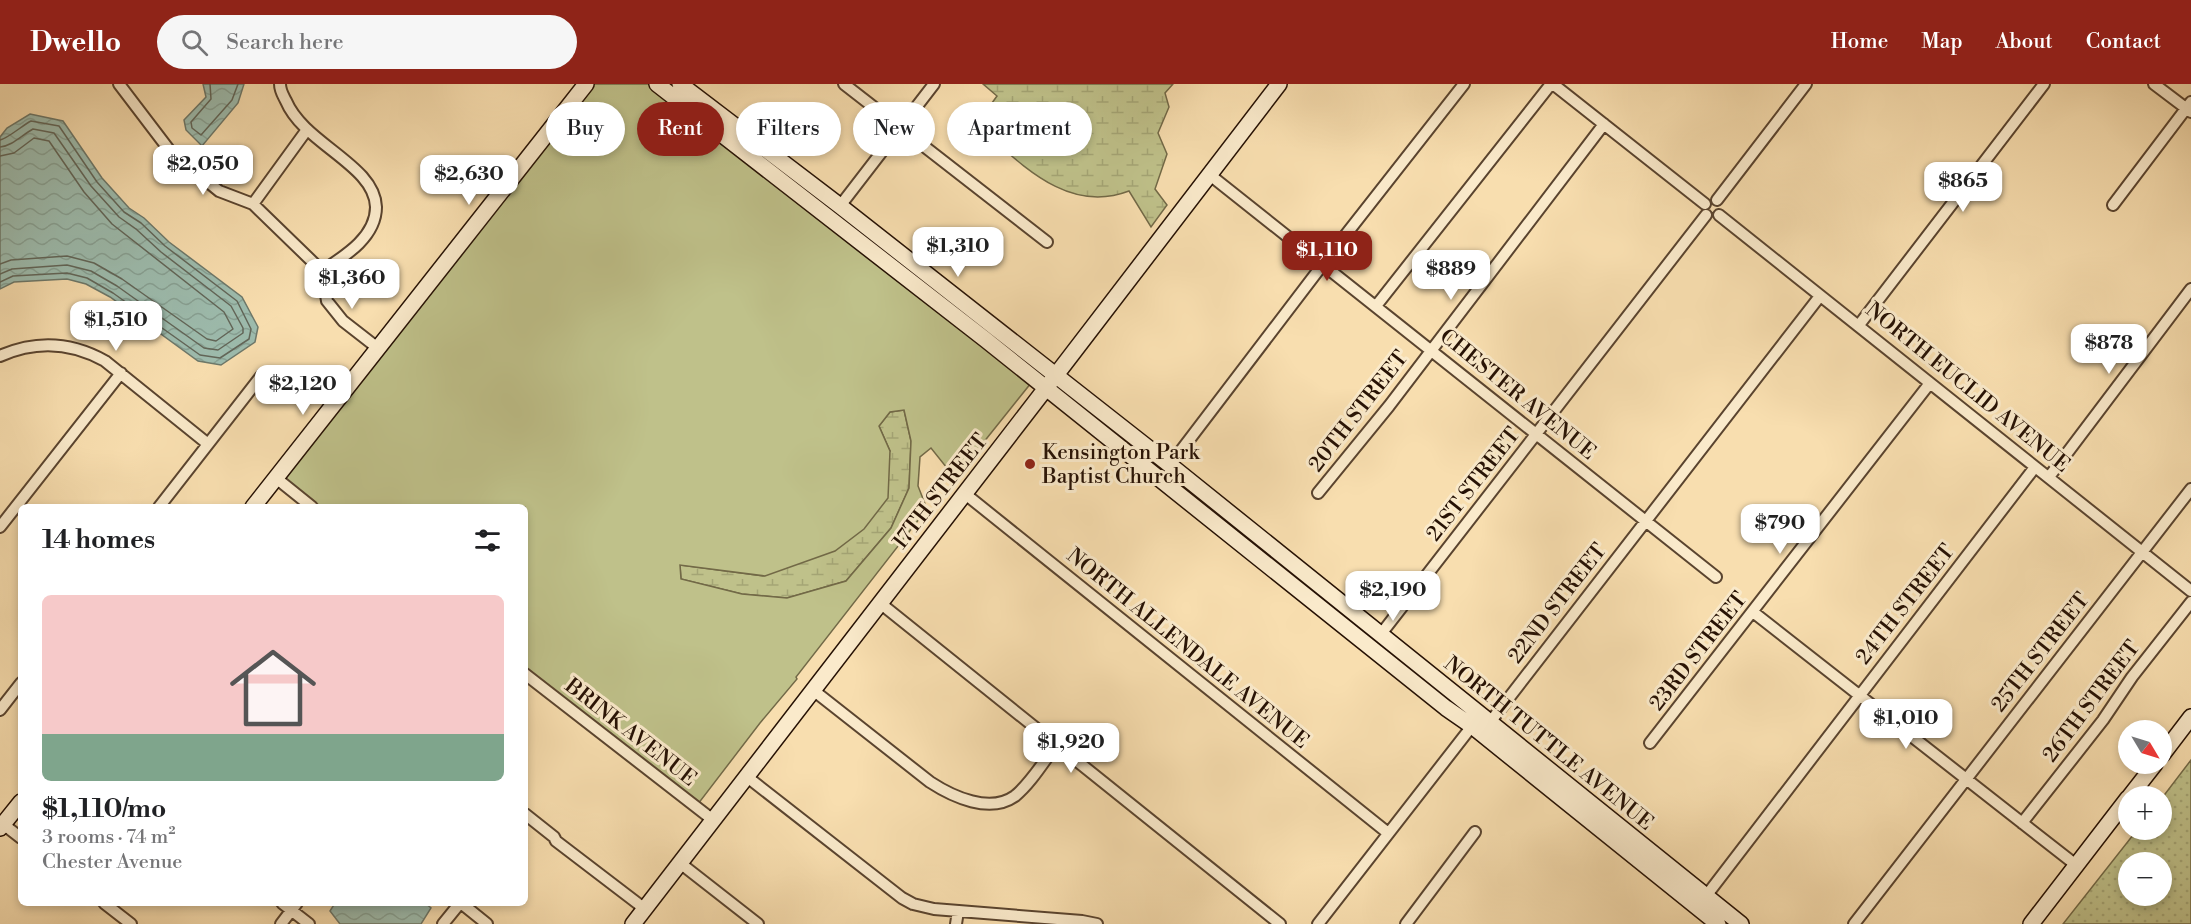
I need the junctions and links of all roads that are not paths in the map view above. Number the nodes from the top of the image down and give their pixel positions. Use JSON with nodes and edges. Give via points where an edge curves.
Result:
{"nodes":[{"id":1,"x":119,"y":84,"type":"edge"},
{"id":2,"x":280,"y":84,"type":"edge"},
{"id":3,"x":586,"y":84,"type":"edge"},
{"id":4,"x":657,"y":84,"type":"edge"},
{"id":5,"x":680,"y":84,"type":"edge"},
{"id":6,"x":844,"y":84,"type":"edge"},
{"id":7,"x":934,"y":84,"type":"edge"},
{"id":8,"x":1279,"y":84,"type":"edge"},
{"id":9,"x":1464,"y":84,"type":"edge"},
{"id":10,"x":1552,"y":84,"type":"edge"},
{"id":11,"x":1806,"y":84,"type":"edge"},
{"id":12,"x":2044,"y":84,"type":"edge"},
{"id":13,"x":2154,"y":84,"type":"edge"},
{"id":14,"x":867,"y":102,"type":"edge"},
{"id":15,"x":920,"y":102,"type":"edge"},
{"id":16,"x":2189,"y":108,"type":"edge"},
{"id":17,"x":1604,"y":124,"type":"junction"},
{"id":18,"x":306,"y":131,"type":"junction"},
{"id":19,"x":935,"y":154,"type":"edge"},
{"id":20,"x":878,"y":156,"type":"edge"},
{"id":21,"x":1210,"y":175,"type":"junction"},
{"id":22,"x":1718,"y":200,"type":"junction"},
{"id":23,"x":253,"y":204,"type":"junction"},
{"id":24,"x":2113,"y":205,"type":"dead end"},
{"id":25,"x":840,"y":206,"type":"junction"},
{"id":26,"x":1705,"y":209,"type":"junction"},
{"id":27,"x":1719,"y":215,"type":"junction"},
{"id":28,"x":1047,"y":242,"type":"dead end"},
{"id":29,"x":1323,"y":265,"type":"junction"},
{"id":30,"x":322,"y":271,"type":"junction"},
{"id":31,"x":2191,"y":289,"type":"edge"},
{"id":32,"x":1821,"y":296,"type":"junction"},
{"id":33,"x":1376,"y":306,"type":"junction"},
{"id":34,"x":1859,"y":325,"type":"junction"},
{"id":35,"x":379,"y":349,"type":"junction"},
{"id":36,"x":1431,"y":350,"type":"junction"},
{"id":37,"x":0,"y":356,"type":"edge"},
{"id":38,"x":121,"y":374,"type":"junction"},
{"id":39,"x":262,"y":375,"type":"dead end"},
{"id":40,"x":1057,"y":376,"type":"junction"},
{"id":41,"x":1930,"y":383,"type":"junction"},
{"id":42,"x":1047,"y":389,"type":"junction"},
{"id":43,"x":1536,"y":434,"type":"junction"},
{"id":44,"x":208,"y":444,"type":"junction"},
{"id":45,"x":1170,"y":465,"type":"junction"},
{"id":46,"x":2035,"y":467,"type":"junction"},
{"id":47,"x":2049,"y":477,"type":"junction"},
{"id":48,"x":276,"y":478,"type":"junction"},
{"id":49,"x":2191,"y":489,"type":"edge"},
{"id":50,"x":964,"y":493,"type":"junction"},
{"id":51,"x":1318,"y":493,"type":"dead end"},
{"id":52,"x":18,"y":504,"type":"edge"},
{"id":53,"x":18,"y":504,"type":"edge"},
{"id":54,"x":161,"y":504,"type":"edge"},
{"id":55,"x":255,"y":504,"type":"edge"},
{"id":56,"x":308,"y":504,"type":"edge"},
{"id":57,"x":1646,"y":521,"type":"junction"},
{"id":58,"x":0,"y":527,"type":"edge"},
{"id":59,"x":2142,"y":552,"type":"junction"},
{"id":60,"x":1716,"y":577,"type":"dead end"},
{"id":61,"x":2191,"y":591,"type":"edge"},
{"id":62,"x":2191,"y":602,"type":"edge"},
{"id":63,"x":880,"y":603,"type":"junction"},
{"id":64,"x":1753,"y":612,"type":"junction"},
{"id":65,"x":1381,"y":634,"type":"junction"},
{"id":66,"x":528,"y":676,"type":"edge"},
{"id":67,"x":18,"y":687,"type":"edge"},
{"id":68,"x":813,"y":690,"type":"junction"},
{"id":69,"x":1860,"y":695,"type":"junction"},
{"id":70,"x":0,"y":710,"type":"edge"},
{"id":71,"x":2191,"y":717,"type":"edge"},
{"id":72,"x":1491,"y":721,"type":"junction"},
{"id":73,"x":1472,"y":726,"type":"junction"},
{"id":74,"x":2172,"y":742,"type":"edge"},
{"id":75,"x":1650,"y":743,"type":"dead end"},
{"id":76,"x":1057,"y":744,"type":"junction"},
{"id":77,"x":2147,"y":774,"type":"edge"},
{"id":78,"x":746,"y":776,"type":"junction"},
{"id":79,"x":1967,"y":779,"type":"junction"},
{"id":80,"x":2138,"y":786,"type":"edge"},
{"id":81,"x":18,"y":806,"type":"edge"},
{"id":82,"x":2118,"y":811,"type":"edge"},
{"id":83,"x":528,"y":816,"type":"edge"},
{"id":84,"x":712,"y":820,"type":"junction"},
{"id":85,"x":2022,"y":822,"type":"junction"},
{"id":86,"x":2,"y":826,"type":"edge"},
{"id":87,"x":1475,"y":832,"type":"dead end"},
{"id":88,"x":1388,"y":833,"type":"junction"},
{"id":89,"x":18,"y":836,"type":"edge"},
{"id":90,"x":680,"y":863,"type":"junction"},
{"id":91,"x":2076,"y":865,"type":"junction"},
{"id":92,"x":1702,"y":901,"type":"junction"},
{"id":93,"x":108,"y":906,"type":"edge"},
{"id":94,"x":458,"y":906,"type":"edge"},
{"id":95,"x":464,"y":906,"type":"edge"},
{"id":96,"x":294,"y":907,"type":"edge"},
{"id":97,"x":645,"y":909,"type":"junction"},
{"id":98,"x":958,"y":911,"type":"junction"},
{"id":99,"x":131,"y":924,"type":"edge"},
{"id":100,"x":281,"y":924,"type":"edge"},
{"id":101,"x":309,"y":924,"type":"edge"},
{"id":102,"x":443,"y":924,"type":"edge"},
{"id":103,"x":487,"y":924,"type":"edge"},
{"id":104,"x":633,"y":924,"type":"edge"},
{"id":105,"x":758,"y":924,"type":"edge"},
{"id":106,"x":956,"y":924,"type":"edge"},
{"id":107,"x":1097,"y":924,"type":"edge"},
{"id":108,"x":1280,"y":924,"type":"edge"},
{"id":109,"x":1318,"y":924,"type":"edge"},
{"id":110,"x":1406,"y":924,"type":"edge"},
{"id":111,"x":1718,"y":924,"type":"edge"},
{"id":112,"x":1741,"y":924,"type":"edge"},
{"id":113,"x":1854,"y":924,"type":"edge"},
{"id":114,"x":2031,"y":924,"type":"edge"}],
"edges":[{"from":1,"to":23,"type":"street","via":[[170,151],[219,191]]},
{"from":2,"to":18,"type":"street","via":[[291,113]]},
{"from":3,"to":35,"type":"main road"},
{"from":4,"to":42,"type":"main road","name":"NORTH TUTTLE AVENUE"},
{"from":5,"to":25,"type":"main road","name":"NORTH TUTTLE AVENUE"},
{"from":6,"to":14,"type":"street"},
{"from":7,"to":15,"type":"street"},
{"from":8,"to":21,"type":"main road","name":"17TH STREET"},
{"from":9,"to":29,"type":"street"},
{"from":10,"to":17,"type":"street"},
{"from":10,"to":33,"type":"street"},
{"from":11,"to":22,"type":"street"},
{"from":12,"to":34,"type":"street"},
{"from":13,"to":16,"type":"street"},
{"from":16,"to":24,"type":"street"},
{"from":17,"to":26,"type":"street"},
{"from":17,"to":36,"type":"street","name":"20TH STREET"},
{"from":18,"to":23,"type":"street"},
{"from":18,"to":30,"type":"street","via":[[361,174],[375,193],[376,201],[376,216],[365,237]]},
{"from":19,"to":28,"type":"street"},
{"from":20,"to":25,"type":"street"},
{"from":21,"to":29,"type":"street","name":"CHESTER AVENUE"},
{"from":21,"to":40,"type":"main road","name":"17TH STREET"},
{"from":22,"to":26,"type":"street"},
{"from":22,"to":27,"type":"street"},
{"from":23,"to":30,"type":"street"},
{"from":25,"to":40,"type":"main road","name":"NORTH TUTTLE AVENUE"},
{"from":26,"to":27,"type":"street"},
{"from":26,"to":43,"type":"street","name":"21ST STREET"},
{"from":27,"to":32,"type":"street","name":"NORTH EUCLID AVENUE"},
{"from":29,"to":33,"type":"street","name":"CHESTER AVENUE"},
{"from":29,"to":45,"type":"street"},
{"from":30,"to":35,"type":"street","via":[[327,301],[343,321]]},
{"from":31,"to":47,"type":"street"},
{"from":32,"to":34,"type":"street","name":"NORTH EUCLID AVENUE"},
{"from":32,"to":57,"type":"street","name":"22ND STREET"},
{"from":33,"to":36,"type":"street","name":"CHESTER AVENUE"},
{"from":34,"to":41,"type":"street","name":"NORTH EUCLID AVENUE"},
{"from":35,"to":48,"type":"main road"},
{"from":36,"to":43,"type":"street","name":"CHESTER AVENUE"},
{"from":36,"to":51,"type":"street","name":"20TH STREET"},
{"from":37,"to":38,"type":"street","via":[[32,345],[60,345],[92,354]]},
{"from":38,"to":44,"type":"street"},
{"from":38,"to":52,"type":"street"},
{"from":39,"to":44,"type":"street"},
{"from":40,"to":42,"type":"main road","name":"17TH STREET"},
{"from":40,"to":45,"type":"main road","name":"NORTH TUTTLE AVENUE"},
{"from":41,"to":46,"type":"street","name":"NORTH EUCLID AVENUE"},
{"from":41,"to":64,"type":"street","name":"23RD STREET"},
{"from":42,"to":50,"type":"main road","name":"17TH STREET"},
{"from":42,"to":73,"type":"main road","name":"NORTH TUTTLE AVENUE"},
{"from":43,"to":57,"type":"street","name":"CHESTER AVENUE"},
{"from":43,"to":65,"type":"street","name":"21ST STREET"},
{"from":44,"to":54,"type":"street"},
{"from":45,"to":65,"type":"main road","name":"NORTH TUTTLE AVENUE"},
{"from":46,"to":47,"type":"street","name":"NORTH EUCLID AVENUE"},
{"from":46,"to":69,"type":"street","name":"24TH STREET"},
{"from":47,"to":59,"type":"street","name":"NORTH EUCLID AVENUE"},
{"from":48,"to":55,"type":"main road"},
{"from":48,"to":56,"type":"street"},
{"from":49,"to":59,"type":"street","name":"25TH STREET"},
{"from":50,"to":63,"type":"main road","name":"17TH STREET"},
{"from":50,"to":88,"type":"street","name":"NORTH ALLENDALE AVENUE"},
{"from":53,"to":58,"type":"street"},
{"from":57,"to":60,"type":"street","name":"CHESTER AVENUE"},
{"from":57,"to":72,"type":"street","name":"22ND STREET"},
{"from":59,"to":61,"type":"street","name":"NORTH EUCLID AVENUE"},
{"from":59,"to":79,"type":"street","name":"25TH STREET"},
{"from":62,"to":85,"type":"street","name":"26TH STREET"},
{"from":63,"to":68,"type":"main road","name":"17TH STREET"},
{"from":63,"to":76,"type":"street"},
{"from":64,"to":69,"type":"street"},
{"from":64,"to":75,"type":"street","name":"23RD STREET"},
{"from":65,"to":72,"type":"main road","name":"NORTH TUTTLE AVENUE"},
{"from":66,"to":84,"type":"street","name":"BRINK AVENUE"},
{"from":67,"to":70,"type":"street"},
{"from":68,"to":76,"type":"street","via":[[930,782],[968,800],[994,803],[1012,798]]},
{"from":68,"to":78,"type":"main road","name":"17TH STREET"},
{"from":69,"to":79,"type":"street"},
{"from":69,"to":92,"type":"street","name":"24TH STREET"},
{"from":71,"to":74,"type":"main road"},
{"from":72,"to":73,"type":"street"},
{"from":72,"to":92,"type":"main road","name":"NORTH TUTTLE AVENUE"},
{"from":73,"to":88,"type":"street"},
{"from":73,"to":92,"type":"main road","name":"NORTH TUTTLE AVENUE","via":[[1565,803]]},
{"from":76,"to":108,"type":"street"},
{"from":77,"to":80,"type":"main road"},
{"from":78,"to":84,"type":"main road","name":"17TH STREET"},
{"from":78,"to":98,"type":"street","via":[[902,898],[924,908]]},
{"from":79,"to":85,"type":"street"},
{"from":79,"to":113,"type":"street","name":"25TH STREET"},
{"from":81,"to":86,"type":"main road"},
{"from":82,"to":91,"type":"main road"},
{"from":83,"to":97,"type":"street"},
{"from":84,"to":90,"type":"main road","name":"17TH STREET"},
{"from":85,"to":91,"type":"street"},
{"from":86,"to":89,"type":"street"},
{"from":87,"to":110,"type":"street"},
{"from":88,"to":109,"type":"street"},
{"from":90,"to":97,"type":"main road","name":"17TH STREET"},
{"from":90,"to":105,"type":"street"},
{"from":91,"to":114,"type":"main road"},
{"from":92,"to":111,"type":"main road","name":"NORTH TUTTLE AVENUE"},
{"from":92,"to":112,"type":"main road","name":"NORTH TUTTLE AVENUE"},
{"from":93,"to":99,"type":"street"},
{"from":94,"to":102,"type":"street"},
{"from":95,"to":103,"type":"street"},
{"from":96,"to":100,"type":"street"},
{"from":96,"to":101,"type":"street"},
{"from":97,"to":104,"type":"main road","name":"17TH STREET"},
{"from":98,"to":106,"type":"street"},
{"from":98,"to":107,"type":"street"}]}
